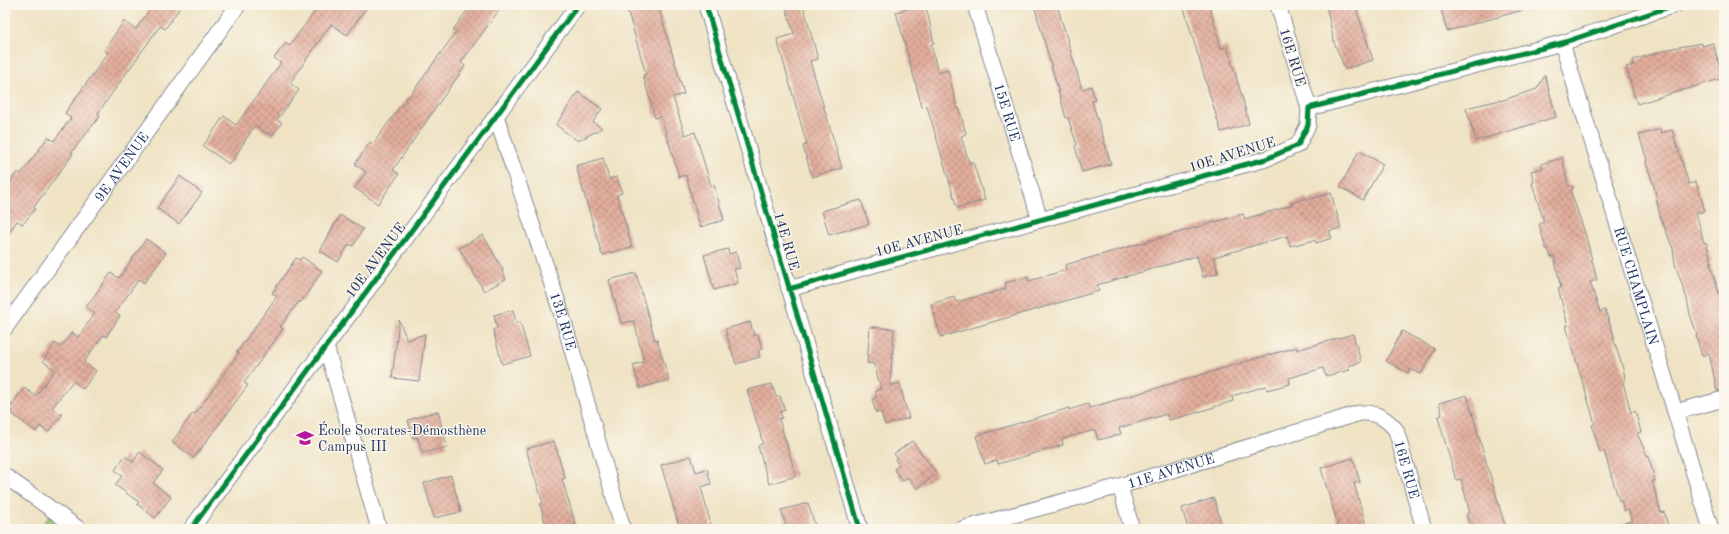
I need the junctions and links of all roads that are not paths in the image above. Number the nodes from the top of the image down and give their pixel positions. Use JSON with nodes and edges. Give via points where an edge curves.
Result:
{"nodes":[{"id":1,"x":238,"y":5,"type":"edge"},
{"id":2,"x":578,"y":5,"type":"edge"},
{"id":3,"x":706,"y":5,"type":"edge"},
{"id":4,"x":975,"y":5,"type":"edge"},
{"id":5,"x":1278,"y":5,"type":"edge"},
{"id":6,"x":1675,"y":5,"type":"edge"},
{"id":7,"x":1562,"y":42,"type":"junction"},
{"id":8,"x":1309,"y":108,"type":"junction"},
{"id":9,"x":496,"y":116,"type":"junction"},
{"id":10,"x":1040,"y":220,"type":"junction"},
{"id":11,"x":789,"y":289,"type":"junction"},
{"id":12,"x":5,"y":328,"type":"edge"},
{"id":13,"x":326,"y":346,"type":"junction"},
{"id":14,"x":1724,"y":399,"type":"edge"},
{"id":15,"x":1675,"y":412,"type":"junction"},
{"id":16,"x":1379,"y":416,"type":"joint"},
{"id":17,"x":5,"y":476,"type":"edge"},
{"id":18,"x":1120,"y":486,"type":"junction"},
{"id":19,"x":79,"y":529,"type":"edge"},
{"id":20,"x":190,"y":529,"type":"edge"},
{"id":21,"x":379,"y":529,"type":"edge"},
{"id":22,"x":623,"y":529,"type":"edge"},
{"id":23,"x":860,"y":529,"type":"edge"},
{"id":24,"x":962,"y":529,"type":"edge"},
{"id":25,"x":1132,"y":529,"type":"edge"},
{"id":26,"x":1424,"y":529,"type":"edge"},
{"id":27,"x":1711,"y":529,"type":"edge"}],
"edges":[{"from":1,"to":12,"type":"street","name":"9E AVENUE"},
{"from":2,"to":9,"type":"street","name":"10E AVENUE"},
{"from":3,"to":11,"type":"street","name":"14E RUE"},
{"from":4,"to":10,"type":"street","name":"15E RUE"},
{"from":5,"to":8,"type":"street","name":"16E RUE"},
{"from":6,"to":7,"type":"street"},
{"from":7,"to":8,"type":"street"},
{"from":7,"to":15,"type":"street","name":"RUE CHAMPLAIN"},
{"from":8,"to":10,"type":"street","name":"10E AVENUE","via":[[1308,125],[1298,145],[1266,159]]},
{"from":9,"to":13,"type":"street","name":"10E AVENUE"},
{"from":9,"to":22,"type":"street","name":"13E RUE","via":[[562,315]]},
{"from":10,"to":11,"type":"street","name":"10E AVENUE"},
{"from":11,"to":23,"type":"street","name":"14E RUE"},
{"from":13,"to":20,"type":"street","name":"10E AVENUE"},
{"from":13,"to":21,"type":"street"},
{"from":14,"to":15,"type":"street"},
{"from":15,"to":27,"type":"street","name":"RUE CHAMPLAIN"},
{"from":16,"to":18,"type":"street","name":"11E AVENUE","via":[[1360,413]]},
{"from":16,"to":26,"type":"street","name":"16E RUE","via":[[1396,430]]},
{"from":17,"to":19,"type":"street"},
{"from":18,"to":24,"type":"street","name":"11E AVENUE"},
{"from":18,"to":25,"type":"street"}]}
